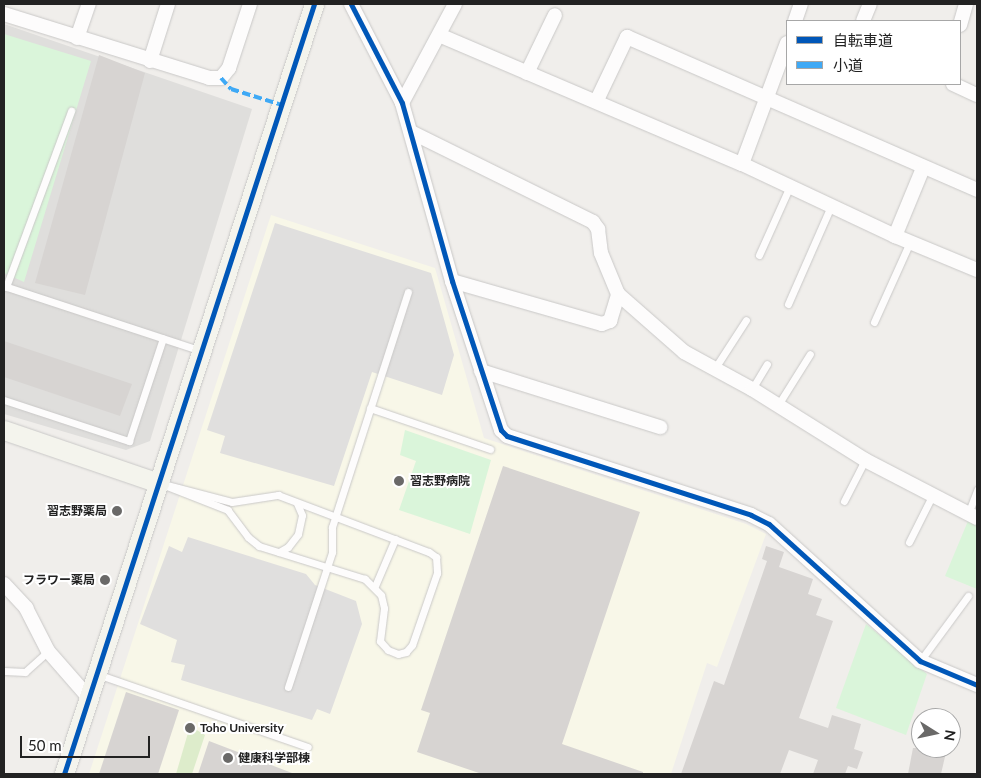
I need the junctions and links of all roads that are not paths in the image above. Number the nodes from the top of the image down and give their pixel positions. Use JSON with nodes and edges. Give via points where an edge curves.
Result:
{"nodes":[{"id":1,"x":6,"y":4,"type":"edge"},
{"id":2,"x":89,"y":4,"type":"edge"},
{"id":3,"x":168,"y":4,"type":"edge"},
{"id":4,"x":250,"y":4,"type":"edge"},
{"id":5,"x":314,"y":4,"type":"edge"},
{"id":6,"x":351,"y":4,"type":"edge"},
{"id":7,"x":455,"y":4,"type":"edge"},
{"id":8,"x":801,"y":4,"type":"edge"},
{"id":9,"x":870,"y":4,"type":"edge"},
{"id":10,"x":966,"y":4,"type":"edge"},
{"id":11,"x":4,"y":12,"type":"edge"},
{"id":12,"x":555,"y":15,"type":"dead end"},
{"id":13,"x":795,"y":20,"type":"edge"},
{"id":14,"x":863,"y":20,"type":"edge"},
{"id":15,"x":961,"y":22,"type":"edge"},
{"id":16,"x":439,"y":35,"type":"junction"},
{"id":17,"x":77,"y":38,"type":"junction"},
{"id":18,"x":786,"y":46,"type":"edge"},
{"id":19,"x":150,"y":60,"type":"junction"},
{"id":20,"x":527,"y":73,"type":"junction"},
{"id":21,"x":955,"y":85,"type":"edge"},
{"id":22,"x":977,"y":95,"type":"edge"},
{"id":23,"x":767,"y":99,"type":"junction"},
{"id":24,"x":597,"y":100,"type":"junction"},
{"id":25,"x":402,"y":103,"type":"junction"},
{"id":26,"x":71,"y":111,"type":"dead end"},
{"id":27,"x":413,"y":134,"type":"junction"},
{"id":28,"x":742,"y":164,"type":"junction"},
{"id":29,"x":923,"y":168,"type":"junction"},
{"id":30,"x":790,"y":186,"type":"junction"},
{"id":31,"x":977,"y":190,"type":"edge"},
{"id":32,"x":831,"y":206,"type":"junction"},
{"id":33,"x":895,"y":236,"type":"junction"},
{"id":34,"x":910,"y":242,"type":"junction"},
{"id":35,"x":759,"y":255,"type":"dead end"},
{"id":36,"x":977,"y":270,"type":"edge"},
{"id":37,"x":452,"y":281,"type":"junction"},
{"id":38,"x":5,"y":287,"type":"edge"},
{"id":39,"x":408,"y":292,"type":"dead end"},
{"id":40,"x":618,"y":294,"type":"junction"},
{"id":41,"x":788,"y":304,"type":"dead end"},
{"id":42,"x":746,"y":320,"type":"dead end"},
{"id":43,"x":874,"y":322,"type":"dead end"},
{"id":44,"x":163,"y":338,"type":"junction"},
{"id":45,"x":202,"y":351,"type":"junction"},
{"id":46,"x":810,"y":354,"type":"dead end"},
{"id":47,"x":768,"y":364,"type":"dead end"},
{"id":48,"x":715,"y":368,"type":"junction"},
{"id":49,"x":480,"y":371,"type":"junction"},
{"id":50,"x":752,"y":389,"type":"junction"},
{"id":51,"x":4,"y":400,"type":"edge"},
{"id":52,"x":778,"y":405,"type":"junction"},
{"id":53,"x":370,"y":408,"type":"junction"},
{"id":54,"x":660,"y":427,"type":"dead end"},
{"id":55,"x":4,"y":430,"type":"edge"},
{"id":56,"x":490,"y":449,"type":"dead end"},
{"id":57,"x":865,"y":460,"type":"junction"},
{"id":58,"x":159,"y":483,"type":"junction"},
{"id":59,"x":977,"y":490,"type":"edge"},
{"id":60,"x":933,"y":494,"type":"junction"},
{"id":61,"x":295,"y":501,"type":"junction"},
{"id":62,"x":844,"y":501,"type":"dead end"},
{"id":63,"x":973,"y":516,"type":"edge"},
{"id":64,"x":335,"y":518,"type":"junction"},
{"id":65,"x":395,"y":539,"type":"junction"},
{"id":66,"x":909,"y":542,"type":"dead end"},
{"id":67,"x":279,"y":552,"type":"junction"},
{"id":68,"x":328,"y":566,"type":"junction"},
{"id":69,"x":4,"y":584,"type":"edge"},
{"id":70,"x":375,"y":586,"type":"junction"},
{"id":71,"x":968,"y":596,"type":"dead end"},
{"id":72,"x":48,"y":650,"type":"junction"},
{"id":73,"x":920,"y":660,"type":"junction"},
{"id":74,"x":4,"y":671,"type":"edge"},
{"id":75,"x":96,"y":674,"type":"junction"},
{"id":76,"x":977,"y":685,"type":"edge"},
{"id":77,"x":288,"y":687,"type":"dead end"},
{"id":78,"x":89,"y":698,"type":"junction"},
{"id":79,"x":308,"y":747,"type":"dead end"},
{"id":80,"x":64,"y":774,"type":"edge"}],
"edges":[{"from":1,"to":11,"type":"street"},
{"from":2,"to":17,"type":"street"},
{"from":3,"to":19,"type":"street"},
{"from":4,"to":19,"type":"street","via":[[228,68],[221,78],[209,78]]},
{"from":5,"to":45,"type":"street"},
{"from":6,"to":25,"type":"street"},
{"from":7,"to":16,"type":"street"},
{"from":8,"to":13,"type":"street"},
{"from":9,"to":14,"type":"street"},
{"from":10,"to":15,"type":"street"},
{"from":11,"to":17,"type":"street"},
{"from":12,"to":20,"type":"street"},
{"from":16,"to":20,"type":"street"},
{"from":16,"to":25,"type":"street"},
{"from":17,"to":19,"type":"street"},
{"from":18,"to":23,"type":"street"},
{"from":20,"to":24,"type":"street"},
{"from":21,"to":22,"type":"street"},
{"from":23,"to":24,"type":"street","via":[[628,37]]},
{"from":23,"to":28,"type":"street"},
{"from":23,"to":29,"type":"street"},
{"from":24,"to":28,"type":"street"},
{"from":25,"to":27,"type":"street"},
{"from":26,"to":38,"type":"lane"},
{"from":27,"to":37,"type":"street"},
{"from":27,"to":40,"type":"street","via":[[593,222],[598,229],[601,253]]},
{"from":28,"to":30,"type":"street"},
{"from":29,"to":31,"type":"street"},
{"from":29,"to":33,"type":"street"},
{"from":30,"to":32,"type":"street"},
{"from":30,"to":35,"type":"lane"},
{"from":32,"to":33,"type":"street"},
{"from":32,"to":41,"type":"lane"},
{"from":33,"to":34,"type":"street"},
{"from":34,"to":36,"type":"street"},
{"from":34,"to":43,"type":"lane"},
{"from":37,"to":40,"type":"street","via":[[602,324],[610,322]]},
{"from":37,"to":49,"type":"street"},
{"from":38,"to":44,"type":"lane"},
{"from":39,"to":53,"type":"lane"},
{"from":40,"to":48,"type":"street","via":[[684,352]]},
{"from":42,"to":48,"type":"lane"},
{"from":44,"to":45,"type":"lane"},
{"from":44,"to":51,"type":"lane","via":[[129,441]]},
{"from":45,"to":58,"type":"street"},
{"from":46,"to":52,"type":"lane"},
{"from":47,"to":50,"type":"lane"},
{"from":48,"to":50,"type":"street"},
{"from":49,"to":54,"type":"street"},
{"from":49,"to":73,"type":"street","via":[[501,430],[507,436],[751,515],[769,524]]},
{"from":50,"to":52,"type":"street"},
{"from":52,"to":57,"type":"street"},
{"from":53,"to":56,"type":"lane"},
{"from":53,"to":64,"type":"lane"},
{"from":55,"to":58,"type":"street"},
{"from":57,"to":60,"type":"street"},
{"from":57,"to":62,"type":"lane"},
{"from":58,"to":61,"type":"lane","via":[[232,502],[278,495]]},
{"from":58,"to":67,"type":"lane","via":[[228,510],[248,537],[259,546]]},
{"from":58,"to":75,"type":"street"},
{"from":59,"to":63,"type":"lane"},
{"from":60,"to":63,"type":"street"},
{"from":60,"to":66,"type":"lane"},
{"from":61,"to":64,"type":"lane"},
{"from":61,"to":67,"type":"lane","via":[[302,515],[298,534],[288,547]]},
{"from":64,"to":65,"type":"lane"},
{"from":64,"to":68,"type":"lane"},
{"from":65,"to":70,"type":"lane"},
{"from":65,"to":70,"type":"lane","via":[[429,552],[436,557],[438,564],[412,644],[406,652],[398,654],[388,650],[380,641],[384,608]]},
{"from":67,"to":68,"type":"lane"},
{"from":68,"to":70,"type":"lane","via":[[365,579]]},
{"from":68,"to":77,"type":"lane"},
{"from":69,"to":72,"type":"street","via":[[26,608]]},
{"from":71,"to":73,"type":"lane"},
{"from":72,"to":74,"type":"lane","via":[[25,672]]},
{"from":72,"to":78,"type":"street"},
{"from":73,"to":76,"type":"street"},
{"from":75,"to":78,"type":"street"},
{"from":75,"to":79,"type":"lane"},
{"from":78,"to":80,"type":"street"}]}
